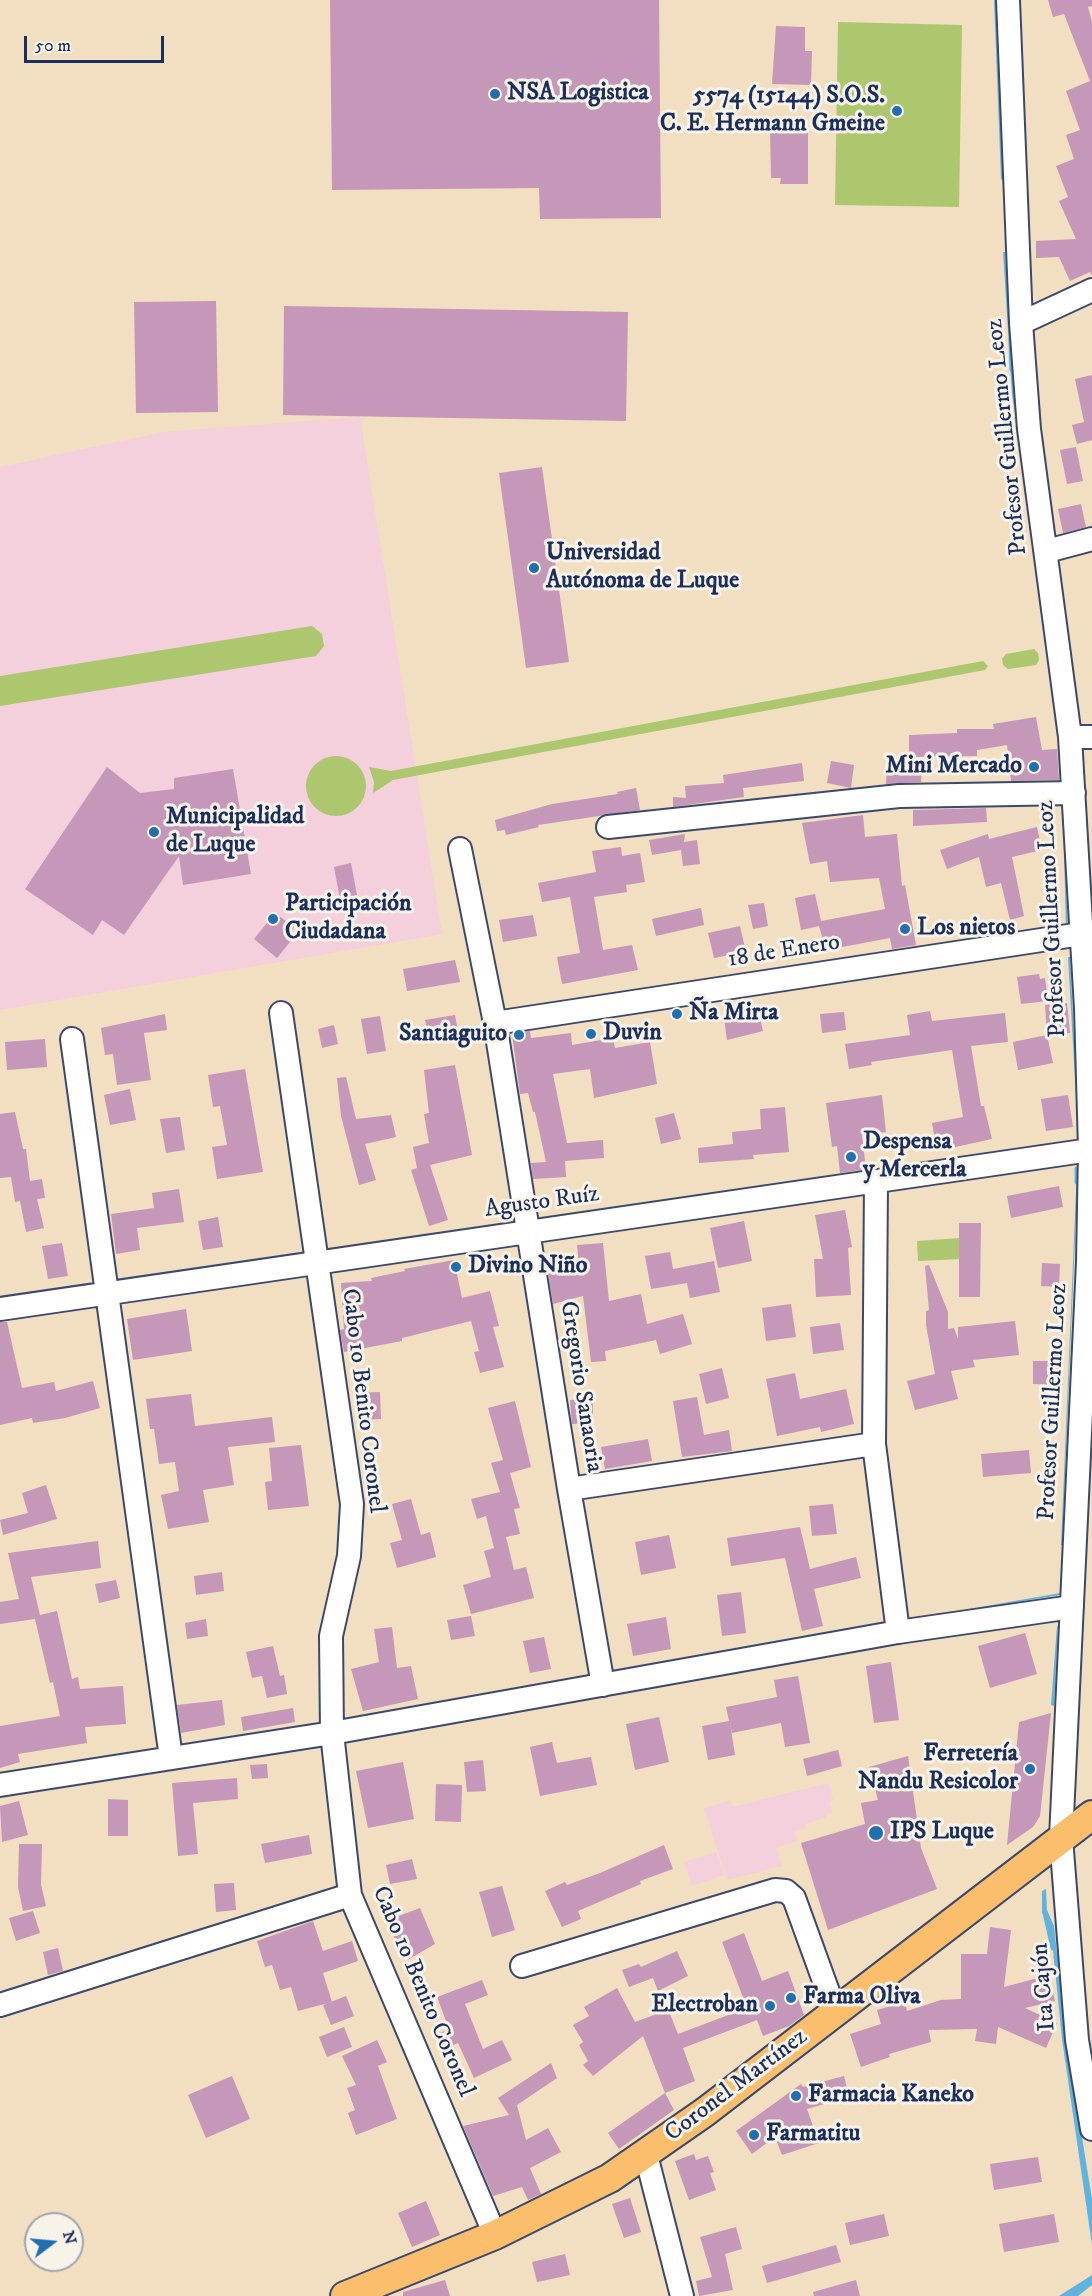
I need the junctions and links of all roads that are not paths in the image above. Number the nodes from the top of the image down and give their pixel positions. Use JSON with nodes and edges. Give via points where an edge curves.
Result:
{"nodes":[{"id":1,"x":1008,"y":0,"type":"edge"},
{"id":2,"x":1092,"y":290,"type":"edge"},
{"id":3,"x":1021,"y":323,"type":"junction"},
{"id":4,"x":1092,"y":539,"type":"edge"},
{"id":5,"x":1047,"y":551,"type":"junction"},
{"id":6,"x":1081,"y":737,"type":"edge"},
{"id":7,"x":1074,"y":793,"type":"junction"},
{"id":8,"x":608,"y":827,"type":"dead end"},
{"id":9,"x":460,"y":849,"type":"dead end"},
{"id":10,"x":1081,"y":934,"type":"junction"},
{"id":11,"x":1089,"y":1008,"type":"edge"},
{"id":12,"x":280,"y":1013,"type":"dead end"},
{"id":13,"x":495,"y":1023,"type":"junction"},
{"id":14,"x":72,"y":1039,"type":"dead end"},
{"id":15,"x":1090,"y":1150,"type":"junction"},
{"id":16,"x":876,"y":1182,"type":"junction"},
{"id":17,"x":530,"y":1232,"type":"junction"},
{"id":18,"x":317,"y":1262,"type":"junction"},
{"id":19,"x":1090,"y":1262,"type":"edge"},
{"id":20,"x":107,"y":1294,"type":"junction"},
{"id":21,"x":0,"y":1309,"type":"edge"},
{"id":22,"x":874,"y":1444,"type":"junction"},
{"id":23,"x":1085,"y":1474,"type":"edge"},
{"id":24,"x":569,"y":1489,"type":"junction"},
{"id":25,"x":1072,"y":1607,"type":"junction"},
{"id":26,"x":898,"y":1632,"type":"junction"},
{"id":27,"x":603,"y":1685,"type":"junction"},
{"id":28,"x":332,"y":1733,"type":"junction"},
{"id":29,"x":171,"y":1758,"type":"junction"},
{"id":30,"x":0,"y":1785,"type":"edge"},
{"id":31,"x":1092,"y":1815,"type":"edge"},
{"id":32,"x":1057,"y":1842,"type":"junction"},
{"id":33,"x":350,"y":1895,"type":"junction"},
{"id":34,"x":522,"y":1966,"type":"dead end"},
{"id":35,"x":0,"y":2004,"type":"edge"},
{"id":36,"x":835,"y":2011,"type":"junction"},
{"id":37,"x":1084,"y":2039,"type":"edge"},
{"id":38,"x":1092,"y":2129,"type":"edge"},
{"id":39,"x":646,"y":2155,"type":"junction"},
{"id":40,"x":495,"y":2235,"type":"junction"},
{"id":41,"x":345,"y":2296,"type":"edge"},
{"id":42,"x":682,"y":2296,"type":"edge"}],
"edges":[{"from":1,"to":3,"type":"street","name":"Profesor Guillermo Leoz"},
{"from":2,"to":3,"type":"street"},
{"from":3,"to":5,"type":"street","name":"Profesor Guillermo Leoz","via":[[1029,429]]},
{"from":4,"to":5,"type":"street"},
{"from":5,"to":6,"type":"street","name":"Profesor Guillermo Leoz"},
{"from":6,"to":7,"type":"street","name":"Profesor Guillermo Leoz"},
{"from":7,"to":8,"type":"street","via":[[899,796]]},
{"from":7,"to":10,"type":"street","name":"Profesor Guillermo Leoz"},
{"from":9,"to":13,"type":"street","name":"Gregorio Sanaoria"},
{"from":10,"to":11,"type":"street","name":"Profesor Guillermo Leoz"},
{"from":10,"to":13,"type":"street","name":"18 de Enero"},
{"from":11,"to":15,"type":"street","name":"Profesor Guillermo Leoz"},
{"from":12,"to":18,"type":"street","name":"Cabo 1o Benito Coronel"},
{"from":13,"to":17,"type":"street","name":"Gregorio Sanaoria"},
{"from":14,"to":20,"type":"street"},
{"from":15,"to":16,"type":"street","name":"Agusto Ruíz"},
{"from":15,"to":19,"type":"street","name":"Profesor Guillermo Leoz"},
{"from":16,"to":17,"type":"street","name":"Agusto Ruíz"},
{"from":16,"to":22,"type":"street"},
{"from":17,"to":18,"type":"street","name":"Agusto Ruíz"},
{"from":17,"to":24,"type":"street","name":"Gregorio Sanaoria"},
{"from":18,"to":20,"type":"street","name":"Agusto Ruíz"},
{"from":18,"to":28,"type":"street","name":"Cabo 1o Benito Coronel","via":[[352,1504],[349,1556],[331,1636]]},
{"from":19,"to":23,"type":"street","name":"Profesor Guillermo Leoz"},
{"from":20,"to":21,"type":"street","name":"Agusto Ruíz"},
{"from":20,"to":29,"type":"street"},
{"from":22,"to":24,"type":"street"},
{"from":22,"to":26,"type":"street"},
{"from":23,"to":25,"type":"street","name":"Profesor Guillermo Leoz"},
{"from":24,"to":27,"type":"street","name":"Gregorio Sanaoria"},
{"from":25,"to":26,"type":"street"},
{"from":25,"to":32,"type":"street","name":"Profesor Guillermo Leoz"},
{"from":26,"to":27,"type":"street"},
{"from":27,"to":28,"type":"street"},
{"from":28,"to":29,"type":"street"},
{"from":28,"to":33,"type":"street","name":"Cabo 1o Benito Coronel"},
{"from":29,"to":30,"type":"street"},
{"from":31,"to":32,"type":"main road","name":"Coronel Martínez"},
{"from":32,"to":36,"type":"main road","name":"Coronel Martínez"},
{"from":32,"to":37,"type":"street","name":"Ita Cajón"},
{"from":33,"to":35,"type":"street"},
{"from":33,"to":40,"type":"street","name":"Cabo 1o Benito Coronel"},
{"from":34,"to":36,"type":"street","via":[[775,1890],[786,1891],[794,1898]]},
{"from":36,"to":39,"type":"main road","name":"Coronel Martínez"},
{"from":37,"to":38,"type":"street","name":"Ita Cajón"},
{"from":39,"to":40,"type":"main road","name":"Coronel Martínez","via":[[610,2178]]},
{"from":39,"to":42,"type":"street"},
{"from":40,"to":41,"type":"main road","name":"Coronel Martínez"}]}
